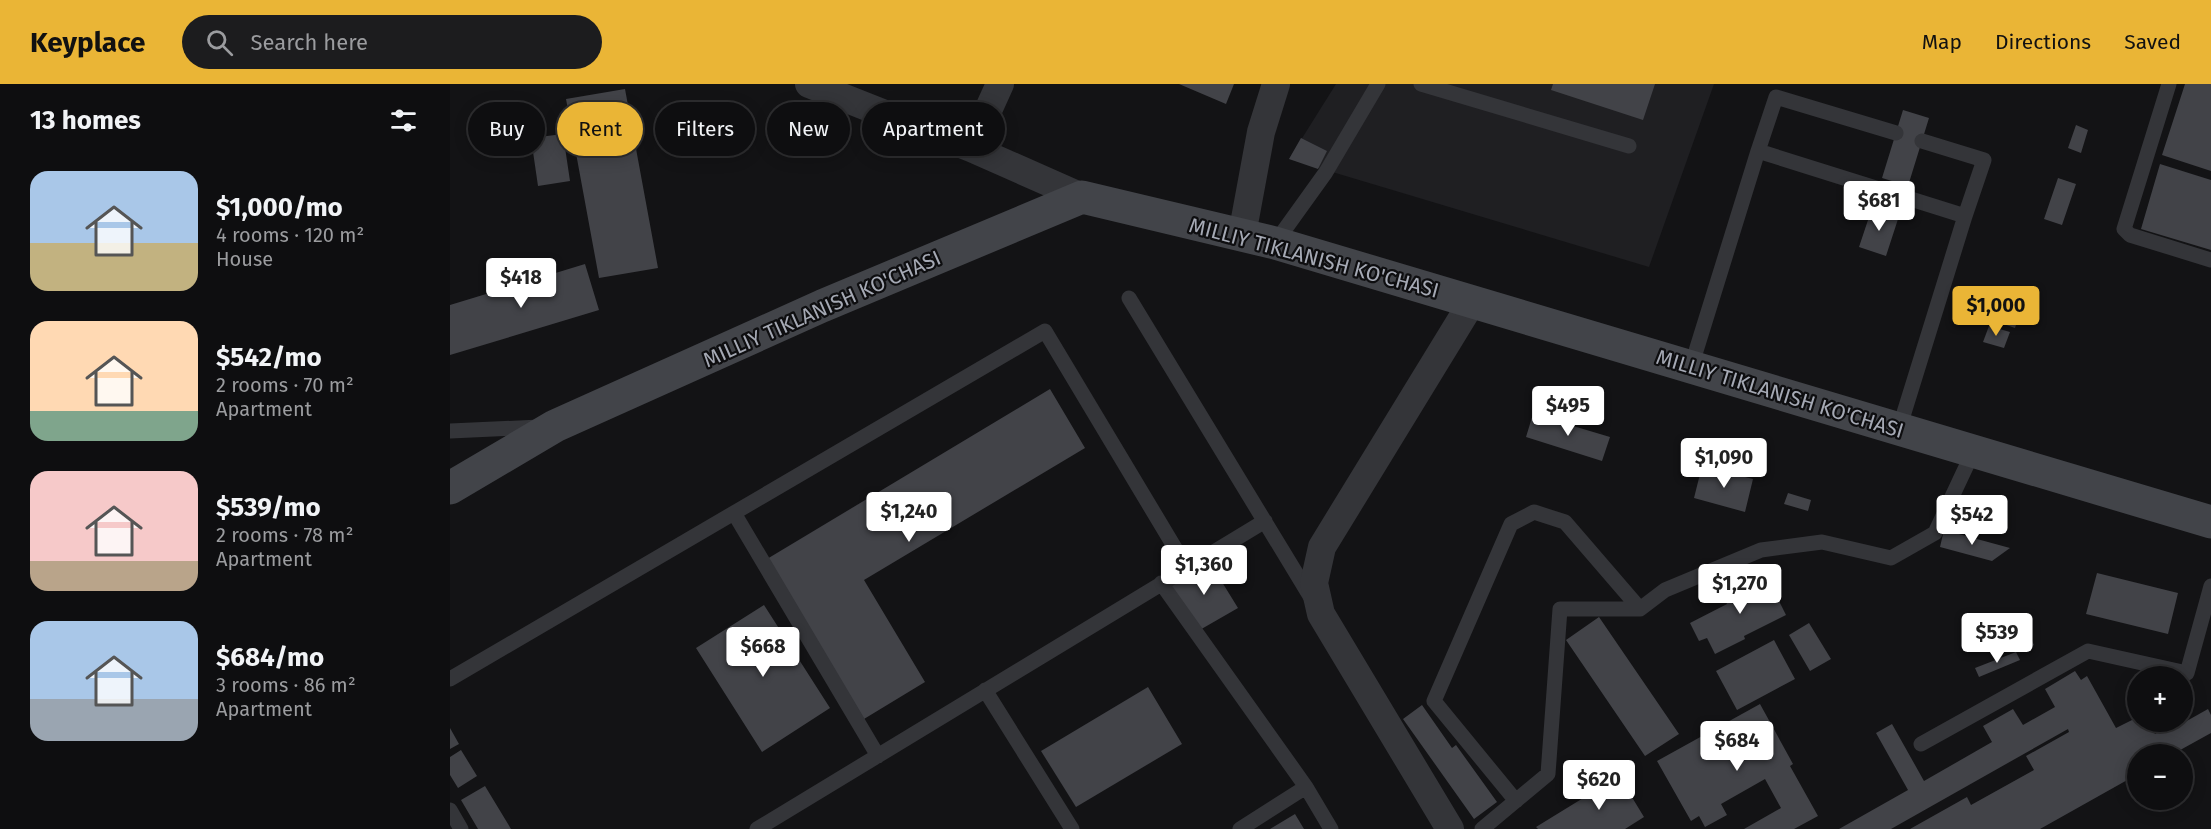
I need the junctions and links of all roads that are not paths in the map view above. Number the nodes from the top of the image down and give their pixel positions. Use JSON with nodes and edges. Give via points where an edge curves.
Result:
{"nodes":[{"id":1,"x":809,"y":84,"type":"edge"},
{"id":2,"x":1000,"y":84,"type":"edge"},
{"id":3,"x":1276,"y":84,"type":"edge"},
{"id":4,"x":1378,"y":84,"type":"edge"},
{"id":5,"x":1421,"y":84,"type":"edge"},
{"id":6,"x":2169,"y":84,"type":"edge"},
{"id":7,"x":992,"y":102,"type":"edge"},
{"id":8,"x":862,"y":105,"type":"edge"},
{"id":9,"x":1896,"y":133,"type":"dead end"},
{"id":10,"x":1922,"y":141,"type":"dead end"},
{"id":11,"x":1629,"y":146,"type":"dead end"},
{"id":12,"x":1758,"y":151,"type":"junction"},
{"id":13,"x":989,"y":156,"type":"edge"},
{"id":14,"x":1082,"y":197,"type":"junction"},
{"id":15,"x":1965,"y":216,"type":"junction"},
{"id":16,"x":1242,"y":235,"type":"junction"},
{"id":17,"x":1275,"y":243,"type":"junction"},
{"id":18,"x":2211,"y":260,"type":"edge"},
{"id":19,"x":1130,"y":298,"type":"dead end"},
{"id":20,"x":1472,"y":302,"type":"junction"},
{"id":21,"x":1690,"y":368,"type":"junction"},
{"id":22,"x":555,"y":426,"type":"junction"},
{"id":23,"x":1899,"y":429,"type":"junction"},
{"id":24,"x":450,"y":431,"type":"edge"},
{"id":25,"x":1973,"y":452,"type":"junction"},
{"id":26,"x":450,"y":488,"type":"edge"},
{"id":27,"x":734,"y":513,"type":"junction"},
{"id":28,"x":1265,"y":521,"type":"junction"},
{"id":29,"x":2211,"y":522,"type":"edge"},
{"id":30,"x":1187,"y":568,"type":"junction"},
{"id":31,"x":1161,"y":584,"type":"junction"},
{"id":32,"x":2211,"y":586,"type":"edge"},
{"id":33,"x":1640,"y":609,"type":"junction"},
{"id":34,"x":1321,"y":614,"type":"junction"},
{"id":35,"x":450,"y":679,"type":"edge"},
{"id":36,"x":986,"y":690,"type":"junction"},
{"id":37,"x":1921,"y":744,"type":"dead end"},
{"id":38,"x":878,"y":756,"type":"junction"},
{"id":39,"x":1306,"y":787,"type":"junction"},
{"id":40,"x":1516,"y":801,"type":"junction"},
{"id":41,"x":450,"y":810,"type":"edge"},
{"id":42,"x":461,"y":829,"type":"edge"},
{"id":43,"x":757,"y":829,"type":"edge"},
{"id":44,"x":1072,"y":829,"type":"edge"},
{"id":45,"x":1240,"y":829,"type":"edge"},
{"id":46,"x":1331,"y":829,"type":"edge"},
{"id":47,"x":1450,"y":829,"type":"edge"},
{"id":48,"x":1482,"y":829,"type":"edge"}],
"edges":[{"from":1,"to":8,"type":"street"},
{"from":2,"to":7,"type":"street"},
{"from":3,"to":16,"type":"street","via":[[1261,132]]},
{"from":4,"to":17,"type":"lane","via":[[1326,172]]},
{"from":5,"to":11,"type":"lane"},
{"from":6,"to":18,"type":"lane","via":[[2124,229],[2130,235]]},
{"from":9,"to":12,"type":"lane","via":[[1776,97]]},
{"from":10,"to":15,"type":"lane","via":[[1984,160]]},
{"from":12,"to":15,"type":"lane"},
{"from":12,"to":21,"type":"lane"},
{"from":13,"to":14,"type":"street"},
{"from":14,"to":16,"type":"main road","name":"MILLIY TIKLANISH KO'CHASI"},
{"from":14,"to":22,"type":"main road","name":"MILLIY TIKLANISH KO'CHASI","via":[[822,306]]},
{"from":15,"to":23,"type":"lane"},
{"from":16,"to":17,"type":"main road","name":"MILLIY TIKLANISH KO'CHASI"},
{"from":17,"to":20,"type":"main road","name":"MILLIY TIKLANISH KO'CHASI"},
{"from":19,"to":28,"type":"lane"},
{"from":20,"to":21,"type":"main road","name":"MILLIY TIKLANISH KO'CHASI"},
{"from":20,"to":34,"type":"street","via":[[1322,547],[1314,582]]},
{"from":21,"to":23,"type":"main road","name":"MILLIY TIKLANISH KO'CHASI"},
{"from":22,"to":24,"type":"lane"},
{"from":22,"to":26,"type":"main road","name":"MILLIY TIKLANISH KO'CHASI"},
{"from":23,"to":25,"type":"main road","name":"MILLIY TIKLANISH KO'CHASI"},
{"from":25,"to":29,"type":"main road","name":"MILLIY TIKLANISH KO'CHASI"},
{"from":25,"to":33,"type":"lane","via":[[1935,533],[1891,558],[1822,542],[1761,550],[1665,590]]},
{"from":27,"to":30,"type":"lane","via":[[1045,331]]},
{"from":27,"to":35,"type":"lane"},
{"from":27,"to":38,"type":"lane"},
{"from":28,"to":30,"type":"lane"},
{"from":28,"to":34,"type":"lane"},
{"from":30,"to":31,"type":"lane"},
{"from":31,"to":36,"type":"lane"},
{"from":31,"to":39,"type":"lane"},
{"from":32,"to":37,"type":"lane","via":[[2187,673],[2088,651]]},
{"from":33,"to":40,"type":"lane","via":[[1560,609],[1548,774]]},
{"from":33,"to":40,"type":"lane","via":[[1565,522],[1534,512],[1511,524],[1434,701]]},
{"from":34,"to":47,"type":"street"},
{"from":36,"to":38,"type":"lane"},
{"from":36,"to":44,"type":"lane"},
{"from":38,"to":43,"type":"lane"},
{"from":39,"to":45,"type":"lane"},
{"from":39,"to":46,"type":"lane"},
{"from":40,"to":48,"type":"lane"},
{"from":41,"to":42,"type":"lane"}]}
